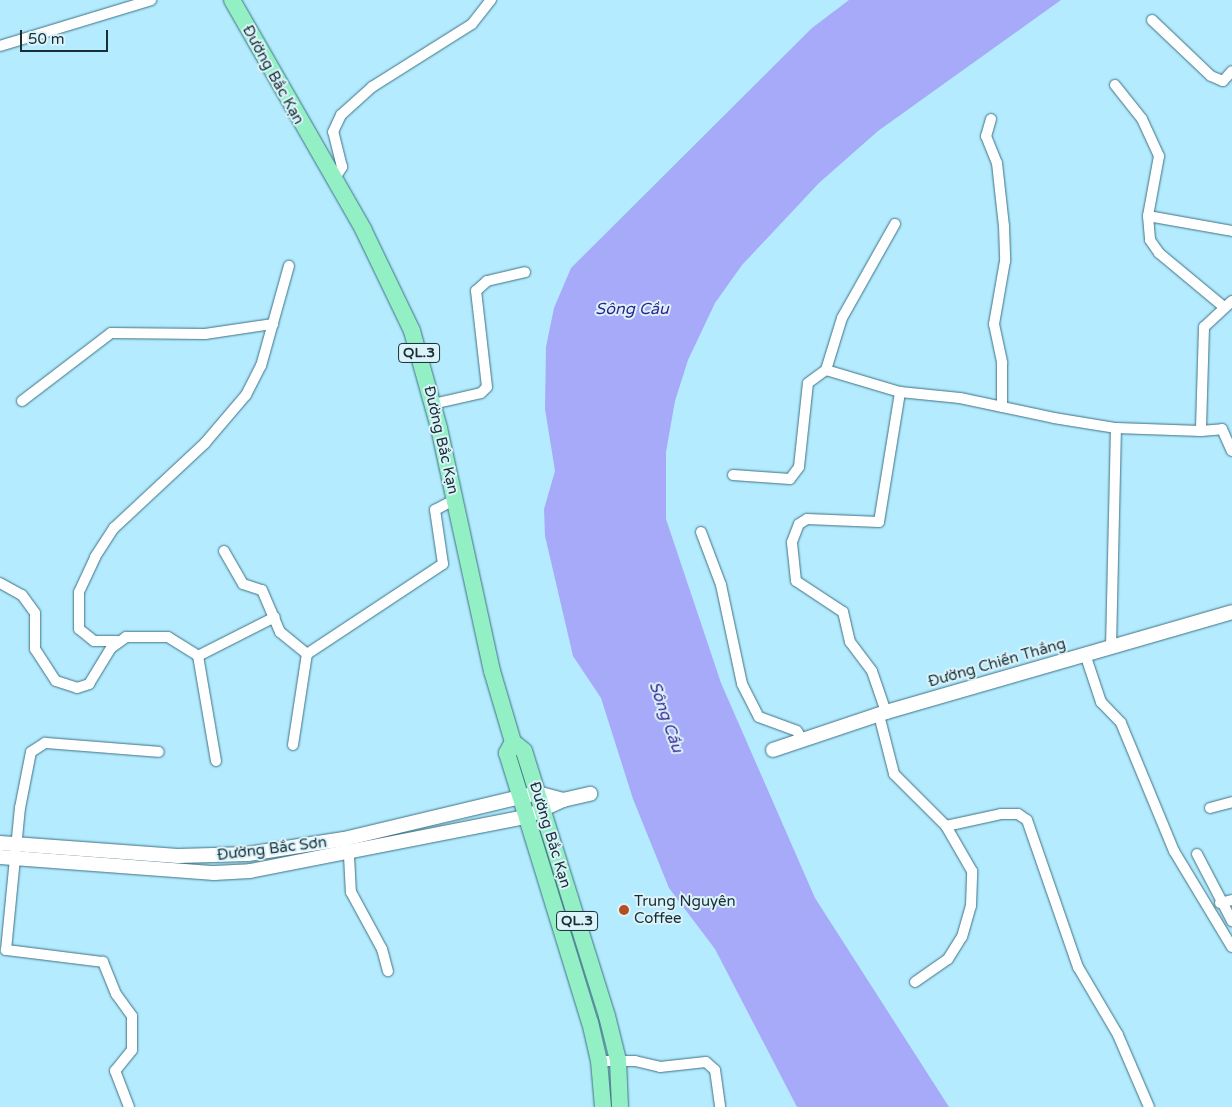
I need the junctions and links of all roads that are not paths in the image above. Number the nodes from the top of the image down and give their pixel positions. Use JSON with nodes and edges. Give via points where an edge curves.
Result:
{"nodes":[{"id":1,"x":151,"y":0,"type":"edge"},
{"id":2,"x":232,"y":0,"type":"edge"},
{"id":3,"x":492,"y":0,"type":"edge"},
{"id":4,"x":1152,"y":20,"type":"dead end"},
{"id":5,"x":0,"y":46,"type":"edge"},
{"id":6,"x":1232,"y":71,"type":"edge"},
{"id":7,"x":1115,"y":84,"type":"dead end"},
{"id":8,"x":991,"y":119,"type":"dead end"},
{"id":9,"x":333,"y":181,"type":"junction"},
{"id":10,"x":1148,"y":216,"type":"junction"},
{"id":11,"x":895,"y":224,"type":"dead end"},
{"id":12,"x":1232,"y":232,"type":"edge"},
{"id":13,"x":289,"y":266,"type":"dead end"},
{"id":14,"x":525,"y":272,"type":"dead end"},
{"id":15,"x":1228,"y":304,"type":"edge"},
{"id":16,"x":273,"y":324,"type":"junction"},
{"id":17,"x":826,"y":370,"type":"junction"},
{"id":18,"x":900,"y":392,"type":"junction"},
{"id":19,"x":22,"y":400,"type":"dead end"},
{"id":20,"x":433,"y":404,"type":"junction"},
{"id":21,"x":1002,"y":407,"type":"junction"},
{"id":22,"x":1116,"y":428,"type":"junction"},
{"id":23,"x":1201,"y":431,"type":"junction"},
{"id":24,"x":1232,"y":451,"type":"edge"},
{"id":25,"x":733,"y":475,"type":"dead end"},
{"id":26,"x":454,"y":500,"type":"junction"},
{"id":27,"x":701,"y":532,"type":"dead end"},
{"id":28,"x":224,"y":550,"type":"dead end"},
{"id":29,"x":0,"y":583,"type":"edge"},
{"id":30,"x":1232,"y":612,"type":"edge"},
{"id":31,"x":275,"y":617,"type":"junction"},
{"id":32,"x":117,"y":641,"type":"junction"},
{"id":33,"x":1111,"y":647,"type":"junction"},
{"id":34,"x":307,"y":654,"type":"junction"},
{"id":35,"x":1085,"y":654,"type":"junction"},
{"id":36,"x":198,"y":656,"type":"junction"},
{"id":37,"x":882,"y":713,"type":"junction"},
{"id":38,"x":802,"y":740,"type":"junction"},
{"id":39,"x":513,"y":742,"type":"junction"},
{"id":40,"x":293,"y":745,"type":"dead end"},
{"id":41,"x":773,"y":750,"type":"dead end"},
{"id":42,"x":159,"y":752,"type":"dead end"},
{"id":43,"x":216,"y":761,"type":"dead end"},
{"id":44,"x":537,"y":793,"type":"junction"},
{"id":45,"x":590,"y":794,"type":"dead end"},
{"id":46,"x":519,"y":798,"type":"junction"},
{"id":47,"x":563,"y":800,"type":"junction"},
{"id":48,"x":1232,"y":802,"type":"edge"},
{"id":49,"x":1210,"y":808,"type":"dead end"},
{"id":50,"x":544,"y":812,"type":"junction"},
{"id":51,"x":526,"y":817,"type":"junction"},
{"id":52,"x":946,"y":826,"type":"junction"},
{"id":53,"x":0,"y":843,"type":"edge"},
{"id":54,"x":16,"y":852,"type":"junction"},
{"id":55,"x":1197,"y":854,"type":"dead end"},
{"id":56,"x":349,"y":856,"type":"junction"},
{"id":57,"x":0,"y":857,"type":"edge"},
{"id":58,"x":1232,"y":900,"type":"edge"},
{"id":59,"x":1220,"y":903,"type":"junction"},
{"id":60,"x":1232,"y":921,"type":"edge"},
{"id":61,"x":1232,"y":947,"type":"edge"},
{"id":62,"x":3,"y":950,"type":"edge"},
{"id":63,"x":388,"y":971,"type":"dead end"},
{"id":64,"x":915,"y":982,"type":"dead end"},
{"id":65,"x":618,"y":1060,"type":"junction"},
{"id":66,"x":599,"y":1061,"type":"junction"},
{"id":67,"x":130,"y":1107,"type":"edge"},
{"id":68,"x":603,"y":1107,"type":"edge"},
{"id":69,"x":620,"y":1107,"type":"edge"},
{"id":70,"x":720,"y":1107,"type":"edge"},
{"id":71,"x":1149,"y":1107,"type":"edge"}],
"edges":[{"from":1,"to":5,"type":"street"},
{"from":2,"to":9,"type":"highway","name":"Đường Bắc Kạn","number":"QL.3"},
{"from":3,"to":9,"type":"street","via":[[472,24],[372,87],[341,115],[333,132],[342,167]]},
{"from":4,"to":6,"type":"street","via":[[1210,76],[1223,81]]},
{"from":7,"to":10,"type":"street","via":[[1142,119],[1159,156]]},
{"from":8,"to":21,"type":"street","via":[[986,136],[998,163],[1004,226],[1005,261],[994,324],[1002,363]]},
{"from":9,"to":20,"type":"highway","name":"Đường Bắc Kạn","number":"QL.3","via":[[393,286]]},
{"from":10,"to":12,"type":"street"},
{"from":10,"to":15,"type":"street","via":[[1150,240],[1159,253]]},
{"from":11,"to":17,"type":"street","via":[[842,318]]},
{"from":13,"to":16,"type":"street"},
{"from":14,"to":20,"type":"street","via":[[487,281],[476,291],[487,387],[481,393]]},
{"from":15,"to":23,"type":"street","via":[[1204,327]]},
{"from":16,"to":19,"type":"street","via":[[205,334],[111,333],[91,344]]},
{"from":16,"to":32,"type":"street","via":[[261,366],[233,414],[134,513],[119,522],[95,557],[79,592],[79,630],[94,642]]},
{"from":17,"to":18,"type":"street"},
{"from":17,"to":25,"type":"street","via":[[808,383],[799,467],[790,479]]},
{"from":18,"to":21,"type":"street"},
{"from":18,"to":37,"type":"street","via":[[879,522],[808,519],[799,524],[792,542],[796,581],[843,612],[850,642],[872,671]]},
{"from":20,"to":26,"type":"highway","name":"Đường Bắc Kạn","number":"QL.3"},
{"from":21,"to":22,"type":"street"},
{"from":22,"to":23,"type":"street"},
{"from":22,"to":33,"type":"street"},
{"from":23,"to":24,"type":"street","via":[[1222,429]]},
{"from":26,"to":34,"type":"street","via":[[435,510],[442,564]]},
{"from":26,"to":39,"type":"highway","name":"Đường Bắc Kạn","number":"QL.3","via":[[492,671]]},
{"from":27,"to":38,"type":"street","via":[[720,585],[742,684],[759,717],[797,731]]},
{"from":28,"to":31,"type":"street","via":[[243,584],[262,590]]},
{"from":29,"to":32,"type":"street","via":[[22,595],[35,613],[35,649],[56,681],[77,688],[89,684]]},
{"from":30,"to":33,"type":"main road","name":"Đường Chiến Thắng"},
{"from":31,"to":34,"type":"street","via":[[280,632]]},
{"from":31,"to":36,"type":"street"},
{"from":32,"to":36,"type":"street","via":[[150,634],[168,637]]},
{"from":33,"to":35,"type":"main road","name":"Đường Chiến Thắng"},
{"from":34,"to":40,"type":"street"},
{"from":35,"to":37,"type":"main road","name":"Đường Chiến Thắng"},
{"from":35,"to":61,"type":"street","via":[[1101,702],[1121,723],[1174,851]]},
{"from":36,"to":43,"type":"street"},
{"from":37,"to":38,"type":"main road","name":"Đường Chiến Thắng"},
{"from":37,"to":52,"type":"street","via":[[894,774]]},
{"from":38,"to":41,"type":"main road","name":"Đường Chiến Thắng"},
{"from":39,"to":44,"type":"highway","name":"Đường Bắc Kạn","number":"QL.3","via":[[524,751]]},
{"from":39,"to":46,"type":"highway","name":"Đường Bắc Kạn","number":"QL.3","via":[[507,753]]},
{"from":42,"to":54,"type":"street","via":[[45,743],[36,746],[26,772]]},
{"from":44,"to":46,"type":"main road","name":"Đường Bắc Sơn"},
{"from":44,"to":47,"type":"main road"},
{"from":44,"to":50,"type":"highway","name":"Đường Bắc Kạn","number":"QL.3"},
{"from":45,"to":47,"type":"main road"},
{"from":46,"to":51,"type":"highway","name":"Đường Bắc Kạn","number":"QL.3"},
{"from":46,"to":54,"type":"main road","name":"Đường Bắc Sơn","via":[[344,839],[248,854],[178,856]]},
{"from":47,"to":50,"type":"main road","name":"Đường Bắc Sơn"},
{"from":48,"to":49,"type":"street"},
{"from":50,"to":51,"type":"main road","name":"Đường Bắc Sơn"},
{"from":50,"to":65,"type":"highway","name":"Đường Bắc Kạn","number":"QL.3"},
{"from":51,"to":56,"type":"main road","name":"Đường Bắc Sơn"},
{"from":51,"to":66,"type":"highway","name":"Đường Bắc Kạn","number":"QL.3"},
{"from":52,"to":64,"type":"street","via":[[972,872],[971,906],[962,938],[948,960]]},
{"from":52,"to":71,"type":"street","via":[[1001,814],[1018,814],[1027,820],[1078,967],[1118,1035]]},
{"from":53,"to":54,"type":"main road","name":"Đường Bắc Sơn"},
{"from":54,"to":56,"type":"main road","name":"Đường Bắc Sơn","via":[[214,873]]},
{"from":54,"to":57,"type":"main road","name":"Đường Bắc Sơn"},
{"from":54,"to":62,"type":"street"},
{"from":55,"to":59,"type":"street"},
{"from":56,"to":63,"type":"street","via":[[351,892],[382,949]]},
{"from":58,"to":59,"type":"street"},
{"from":59,"to":60,"type":"street"},
{"from":62,"to":67,"type":"street","via":[[103,962],[116,994],[132,1016],[132,1050],[115,1071]]},
{"from":65,"to":66,"type":"street"},
{"from":65,"to":69,"type":"highway","name":"Đường Bắc Kạn","number":"QL.3"},
{"from":65,"to":70,"type":"street","via":[[660,1067],[706,1062],[715,1070]]},
{"from":66,"to":68,"type":"highway","name":"Đường Bắc Kạn","number":"QL.3"}]}
